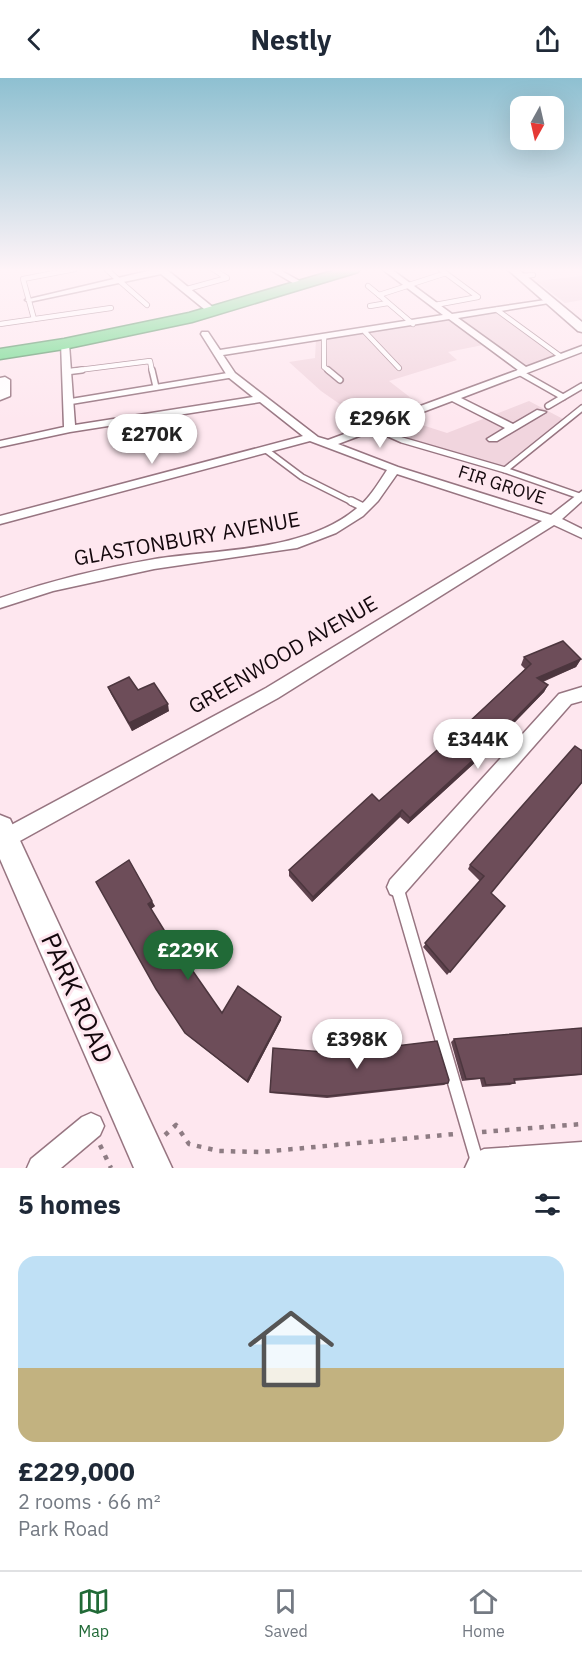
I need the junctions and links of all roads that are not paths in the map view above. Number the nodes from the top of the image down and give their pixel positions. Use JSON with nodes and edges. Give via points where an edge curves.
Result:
{"nodes":[{"id":1,"x":28,"y":320,"type":"edge"},
{"id":2,"x":205,"y":320,"type":"edge"},
{"id":3,"x":408,"y":320,"type":"edge"},
{"id":4,"x":440,"y":320,"type":"edge"},
{"id":5,"x":454,"y":320,"type":"edge"},
{"id":6,"x":511,"y":320,"type":"edge"},
{"id":7,"x":0,"y":324,"type":"edge"},
{"id":8,"x":413,"y":324,"type":"junction"},
{"id":9,"x":200,"y":327,"type":"junction"},
{"id":10,"x":365,"y":332,"type":"junction"},
{"id":11,"x":324,"y":338,"type":"junction"},
{"id":12,"x":64,"y":344,"type":"junction"},
{"id":13,"x":582,"y":349,"type":"edge"},
{"id":14,"x":218,"y":353,"type":"junction"},
{"id":15,"x":0,"y":354,"type":"edge"},
{"id":16,"x":560,"y":356,"type":"junction"},
{"id":17,"x":399,"y":368,"type":"dead end"},
{"id":18,"x":521,"y":371,"type":"junction"},
{"id":19,"x":66,"y":372,"type":"junction"},
{"id":20,"x":231,"y":375,"type":"junction"},
{"id":21,"x":340,"y":380,"type":"dead end"},
{"id":22,"x":0,"y":381,"type":"edge"},
{"id":23,"x":582,"y":386,"type":"edge"},
{"id":24,"x":156,"y":387,"type":"junction"},
{"id":25,"x":452,"y":396,"type":"junction"},
{"id":26,"x":0,"y":397,"type":"edge"},
{"id":27,"x":563,"y":397,"type":"junction"},
{"id":28,"x":260,"y":399,"type":"junction"},
{"id":29,"x":68,"y":402,"type":"junction"},
{"id":30,"x":582,"y":408,"type":"edge"},
{"id":31,"x":544,"y":409,"type":"joint"},
{"id":32,"x":373,"y":427,"type":"junction"},
{"id":33,"x":513,"y":428,"type":"junction"},
{"id":34,"x":70,"y":429,"type":"junction"},
{"id":35,"x":312,"y":437,"type":"junction"},
{"id":36,"x":493,"y":439,"type":"dead end"},
{"id":37,"x":0,"y":444,"type":"edge"},
{"id":38,"x":326,"y":446,"type":"junction"},
{"id":39,"x":266,"y":450,"type":"junction"},
{"id":40,"x":394,"y":470,"type":"junction"},
{"id":41,"x":505,"y":470,"type":"junction"},
{"id":42,"x":582,"y":496,"type":"edge"},
{"id":43,"x":365,"y":508,"type":"junction"},
{"id":44,"x":0,"y":520,"type":"edge"},
{"id":45,"x":553,"y":520,"type":"junction"},
{"id":46,"x":582,"y":534,"type":"edge"},
{"id":47,"x":0,"y":603,"type":"edge"},
{"id":48,"x":582,"y":694,"type":"edge"},
{"id":49,"x":2,"y":836,"type":"edge"},
{"id":50,"x":397,"y":887,"type":"joint"},
{"id":51,"x":91,"y":1126,"type":"dead end"},
{"id":52,"x":149,"y":1160,"type":"edge"},
{"id":53,"x":582,"y":1160,"type":"edge"},
{"id":54,"x":40,"y":1168,"type":"edge"},
{"id":55,"x":479,"y":1168,"type":"edge"},
{"id":56,"x":484,"y":1168,"type":"edge"}],
"edges":[{"from":1,"to":7,"type":"lane"},
{"from":2,"to":9,"type":"highway"},
{"from":3,"to":8,"type":"lane"},
{"from":4,"to":8,"type":"street"},
{"from":5,"to":18,"type":"street"},
{"from":6,"to":16,"type":"lane"},
{"from":8,"to":10,"type":"street"},
{"from":9,"to":12,"type":"highway"},
{"from":9,"to":14,"type":"street","name":"FIR GROVE"},
{"from":10,"to":11,"type":"street"},
{"from":10,"to":17,"type":"lane"},
{"from":11,"to":14,"type":"street"},
{"from":11,"to":21,"type":"lane","via":[[324,367]]},
{"from":12,"to":15,"type":"highway"},
{"from":12,"to":19,"type":"street"},
{"from":13,"to":16,"type":"street"},
{"from":14,"to":20,"type":"street","name":"FIR GROVE"},
{"from":16,"to":18,"type":"street"},
{"from":18,"to":25,"type":"street"},
{"from":18,"to":27,"type":"lane"},
{"from":19,"to":24,"type":"lane","via":[[150,361]]},
{"from":19,"to":29,"type":"street"},
{"from":20,"to":24,"type":"lane"},
{"from":20,"to":28,"type":"street","name":"FIR GROVE"},
{"from":22,"to":26,"type":"street","via":[[5,380],[5,396]]},
{"from":23,"to":27,"type":"lane"},
{"from":24,"to":29,"type":"lane"},
{"from":25,"to":32,"type":"street"},
{"from":25,"to":33,"type":"street"},
{"from":27,"to":31,"type":"lane"},
{"from":28,"to":34,"type":"street"},
{"from":28,"to":35,"type":"street","name":"FIR GROVE"},
{"from":29,"to":34,"type":"street"},
{"from":30,"to":41,"type":"lane"},
{"from":31,"to":33,"type":"street"},
{"from":32,"to":38,"type":"street"},
{"from":32,"to":41,"type":"lane","via":[[402,440]]},
{"from":33,"to":36,"type":"street"},
{"from":34,"to":37,"type":"street"},
{"from":35,"to":38,"type":"street","name":"FIR GROVE"},
{"from":35,"to":39,"type":"street"},
{"from":38,"to":40,"type":"street","name":"FIR GROVE"},
{"from":39,"to":43,"type":"lane","via":[[302,477]]},
{"from":39,"to":44,"type":"street"},
{"from":40,"to":43,"type":"street","name":"GLASTONBURY AVENUE"},
{"from":40,"to":45,"type":"street","name":"FIR GROVE"},
{"from":41,"to":42,"type":"lane"},
{"from":42,"to":45,"type":"street","name":"GREENWOOD AVENUE"},
{"from":43,"to":47,"type":"street","name":"GLASTONBURY AVENUE","via":[[332,530],[292,545],[154,564],[51,586]]},
{"from":45,"to":46,"type":"street","name":"FIR GROVE"},
{"from":45,"to":49,"type":"street","name":"GREENWOOD AVENUE","via":[[272,693]]},
{"from":48,"to":50,"type":"street","via":[[565,699]]},
{"from":49,"to":52,"type":"main road","name":"PARK ROAD"},
{"from":50,"to":55,"type":"lane"},
{"from":51,"to":54,"type":"street"},
{"from":53,"to":56,"type":"main road"}]}
